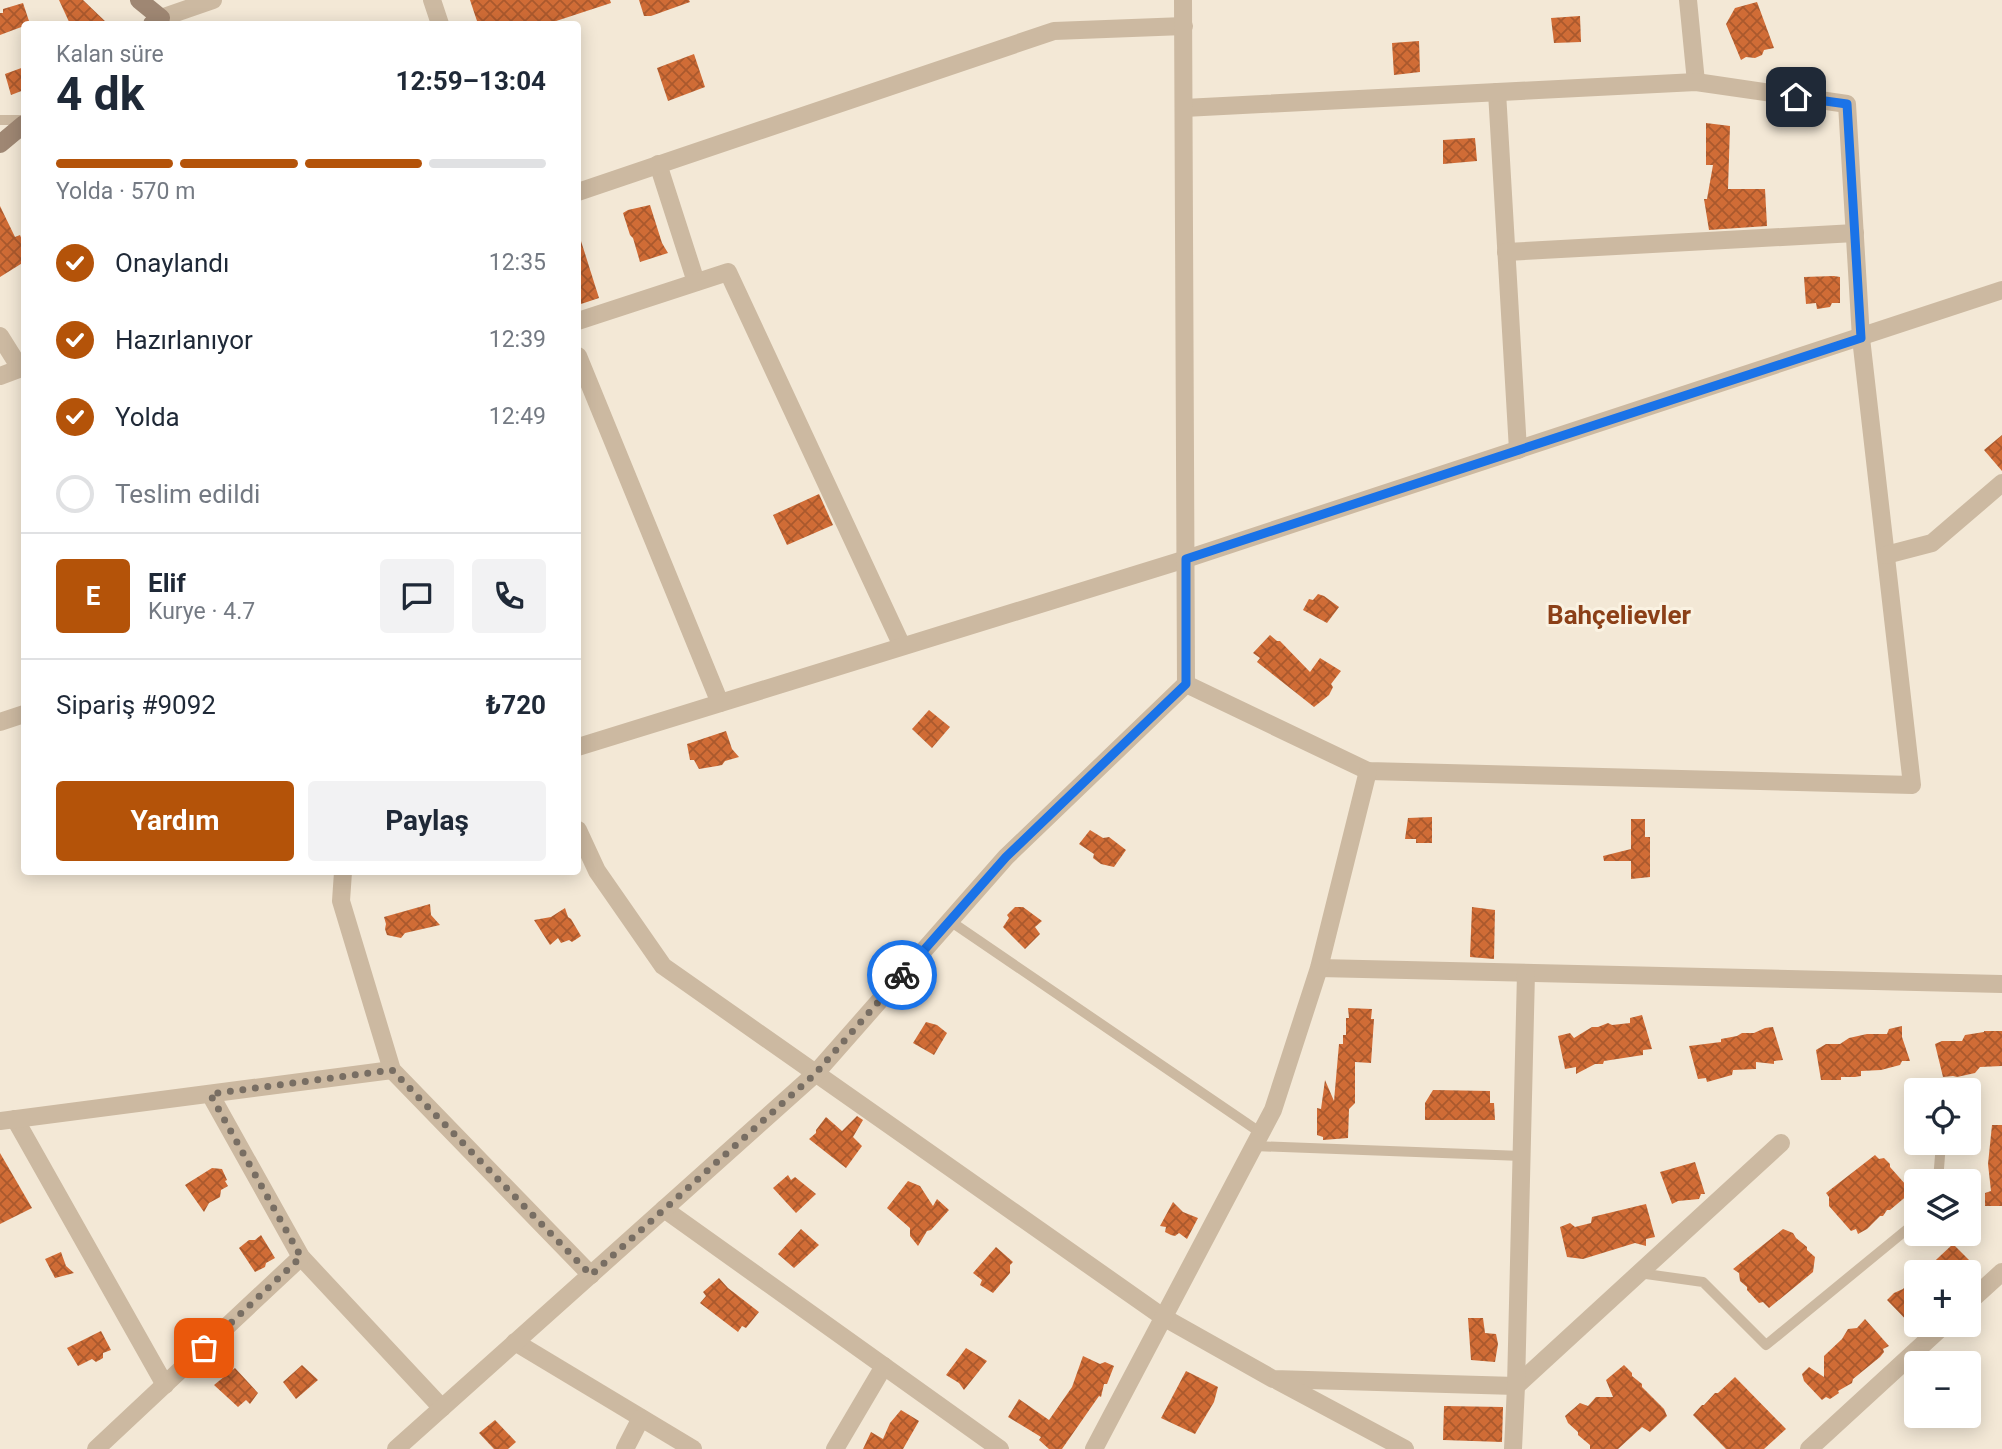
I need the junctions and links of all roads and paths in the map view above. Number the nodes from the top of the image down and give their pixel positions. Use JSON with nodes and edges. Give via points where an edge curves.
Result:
{"nodes":[{"id":1,"x":139,"y":0,"type":"edge"},
{"id":2,"x":213,"y":0,"type":"edge"},
{"id":3,"x":432,"y":0,"type":"edge"},
{"id":4,"x":1183,"y":0,"type":"edge"},
{"id":5,"x":1688,"y":0,"type":"edge"},
{"id":6,"x":159,"y":21,"type":"edge"},
{"id":7,"x":162,"y":21,"type":"edge"},
{"id":8,"x":439,"y":21,"type":"edge"},
{"id":9,"x":1184,"y":26,"type":"junction"},
{"id":10,"x":1696,"y":82,"type":"junction"},
{"id":11,"x":1497,"y":92,"type":"junction"},
{"id":12,"x":1184,"y":108,"type":"junction"},
{"id":13,"x":0,"y":120,"type":"edge"},
{"id":14,"x":21,"y":122,"type":"edge"},
{"id":15,"x":21,"y":125,"type":"edge"},
{"id":16,"x":0,"y":144,"type":"edge"},
{"id":17,"x":658,"y":164,"type":"junction"},
{"id":18,"x":581,"y":191,"type":"edge"},
{"id":19,"x":1855,"y":233,"type":"junction"},
{"id":20,"x":1506,"y":252,"type":"junction"},
{"id":21,"x":696,"y":282,"type":"junction"},
{"id":22,"x":2002,"y":290,"type":"edge"},
{"id":23,"x":581,"y":320,"type":"edge"},
{"id":24,"x":0,"y":336,"type":"edge"},
{"id":25,"x":1861,"y":338,"type":"junction"},
{"id":26,"x":581,"y":363,"type":"edge"},
{"id":27,"x":21,"y":366,"type":"edge"},
{"id":28,"x":21,"y":367,"type":"edge"},
{"id":29,"x":0,"y":376,"type":"edge"},
{"id":30,"x":1518,"y":450,"type":"junction"},
{"id":31,"x":2002,"y":483,"type":"edge"},
{"id":32,"x":1886,"y":555,"type":"junction"},
{"id":33,"x":1186,"y":559,"type":"junction"},
{"id":34,"x":902,"y":646,"type":"junction"},
{"id":35,"x":1186,"y":684,"type":"junction"},
{"id":36,"x":720,"y":703,"type":"junction"},
{"id":37,"x":21,"y":715,"type":"edge"},
{"id":38,"x":0,"y":722,"type":"edge"},
{"id":39,"x":581,"y":746,"type":"edge"},
{"id":40,"x":1368,"y":771,"type":"junction"},
{"id":41,"x":581,"y":836,"type":"edge"},
{"id":42,"x":343,"y":875,"type":"edge"},
{"id":43,"x":950,"y":920,"type":"junction"},
{"id":44,"x":1319,"y":968,"type":"junction"},
{"id":45,"x":1527,"y":973,"type":"junction"},
{"id":46,"x":2002,"y":984,"type":"edge"},
{"id":47,"x":392,"y":1070,"type":"junction"},
{"id":48,"x":815,"y":1074,"type":"junction"},
{"id":49,"x":210,"y":1094,"type":"junction"},
{"id":50,"x":7,"y":1120,"type":"edge"},
{"id":51,"x":1258,"y":1139,"type":"junction"},
{"id":52,"x":1781,"y":1143,"type":"dead end"},
{"id":53,"x":1522,"y":1156,"type":"junction"},
{"id":54,"x":664,"y":1209,"type":"junction"},
{"id":55,"x":1904,"y":1232,"type":"edge"},
{"id":56,"x":301,"y":1257,"type":"junction"},
{"id":57,"x":2002,"y":1272,"type":"edge"},
{"id":58,"x":1639,"y":1273,"type":"junction"},
{"id":59,"x":591,"y":1275,"type":"junction"},
{"id":60,"x":1981,"y":1292,"type":"edge"},
{"id":61,"x":1163,"y":1317,"type":"junction"},
{"id":62,"x":1931,"y":1337,"type":"edge"},
{"id":63,"x":515,"y":1342,"type":"junction"},
{"id":64,"x":884,"y":1366,"type":"junction"},
{"id":65,"x":1273,"y":1379,"type":"junction"},
{"id":66,"x":165,"y":1385,"type":"junction"},
{"id":67,"x":1516,"y":1385,"type":"junction"},
{"id":68,"x":442,"y":1408,"type":"junction"},
{"id":69,"x":641,"y":1418,"type":"junction"},
{"id":70,"x":96,"y":1449,"type":"edge"},
{"id":71,"x":396,"y":1449,"type":"edge"},
{"id":72,"x":625,"y":1449,"type":"edge"},
{"id":73,"x":693,"y":1449,"type":"edge"},
{"id":74,"x":835,"y":1449,"type":"edge"},
{"id":75,"x":1000,"y":1449,"type":"edge"},
{"id":76,"x":1094,"y":1449,"type":"edge"},
{"id":77,"x":1405,"y":1449,"type":"edge"},
{"id":78,"x":1513,"y":1449,"type":"edge"},
{"id":79,"x":1809,"y":1449,"type":"edge"}],
"edges":[{"from":1,"to":6,"type":"street"},
{"from":2,"to":7,"type":"street"},
{"from":3,"to":8,"type":"street"},
{"from":4,"to":9,"type":"street"},
{"from":5,"to":10,"type":"street"},
{"from":9,"to":12,"type":"street"},
{"from":9,"to":17,"type":"street","via":[[1054,31]]},
{"from":10,"to":11,"type":"street"},
{"from":10,"to":19,"type":"street","via":[[1847,104]]},
{"from":11,"to":12,"type":"street"},
{"from":11,"to":20,"type":"street"},
{"from":12,"to":33,"type":"street"},
{"from":13,"to":14,"type":"lane"},
{"from":15,"to":16,"type":"street"},
{"from":17,"to":18,"type":"street"},
{"from":17,"to":21,"type":"street"},
{"from":19,"to":20,"type":"street"},
{"from":19,"to":25,"type":"street"},
{"from":20,"to":30,"type":"street"},
{"from":21,"to":23,"type":"street"},
{"from":21,"to":34,"type":"street","via":[[728,272]]},
{"from":22,"to":25,"type":"street"},
{"from":24,"to":27,"type":"street"},
{"from":25,"to":30,"type":"street"},
{"from":25,"to":32,"type":"street"},
{"from":26,"to":36,"type":"street"},
{"from":28,"to":29,"type":"street"},
{"from":30,"to":33,"type":"street"},
{"from":31,"to":32,"type":"street","via":[[1932,543]]},
{"from":32,"to":40,"type":"street","via":[[1912,785]]},
{"from":33,"to":34,"type":"street"},
{"from":33,"to":35,"type":"street"},
{"from":34,"to":36,"type":"street"},
{"from":35,"to":40,"type":"street"},
{"from":35,"to":43,"type":"street","via":[[1006,857]]},
{"from":36,"to":39,"type":"street"},
{"from":37,"to":38,"type":"street"},
{"from":40,"to":44,"type":"street"},
{"from":41,"to":48,"type":"street","via":[[597,871],[663,966]]},
{"from":42,"to":47,"type":"street","via":[[341,901]]},
{"from":43,"to":48,"type":"street"},
{"from":43,"to":51,"type":"lane"},
{"from":44,"to":45,"type":"street"},
{"from":44,"to":51,"type":"street","via":[[1273,1110]]},
{"from":45,"to":46,"type":"street"},
{"from":45,"to":53,"type":"street"},
{"from":47,"to":49,"type":"street"},
{"from":47,"to":59,"type":"street"},
{"from":48,"to":54,"type":"street"},
{"from":48,"to":61,"type":"street"},
{"from":49,"to":50,"type":"street"},
{"from":49,"to":56,"type":"street"},
{"from":50,"to":66,"type":"street"},
{"from":51,"to":53,"type":"lane"},
{"from":51,"to":61,"type":"street"},
{"from":52,"to":58,"type":"street"},
{"from":53,"to":67,"type":"street"},
{"from":54,"to":59,"type":"street"},
{"from":54,"to":64,"type":"street"},
{"from":55,"to":58,"type":"lane","via":[[1766,1345],[1703,1282]]},
{"from":56,"to":66,"type":"street"},
{"from":56,"to":68,"type":"street"},
{"from":57,"to":60,"type":"street"},
{"from":58,"to":67,"type":"street"},
{"from":59,"to":63,"type":"street"},
{"from":61,"to":65,"type":"street"},
{"from":61,"to":76,"type":"street"},
{"from":62,"to":79,"type":"street"},
{"from":63,"to":68,"type":"street"},
{"from":63,"to":69,"type":"street"},
{"from":64,"to":74,"type":"street"},
{"from":64,"to":75,"type":"street"},
{"from":65,"to":67,"type":"street"},
{"from":65,"to":77,"type":"street"},
{"from":66,"to":70,"type":"street"},
{"from":67,"to":78,"type":"street"},
{"from":68,"to":71,"type":"street"},
{"from":69,"to":72,"type":"street"},
{"from":69,"to":73,"type":"street"}]}
